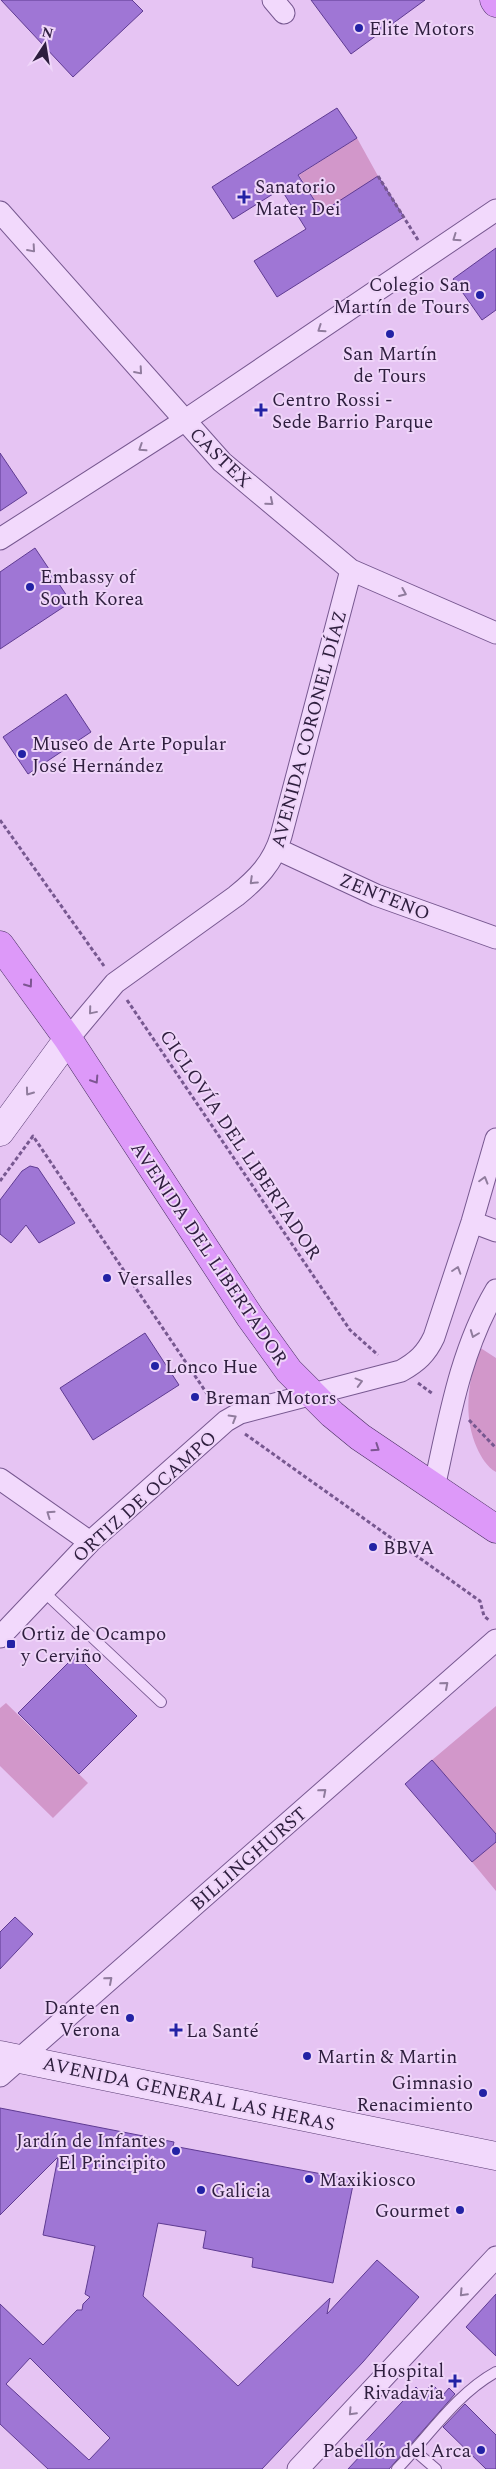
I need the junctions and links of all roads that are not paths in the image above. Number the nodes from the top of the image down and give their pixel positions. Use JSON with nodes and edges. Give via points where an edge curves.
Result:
{"nodes":[{"id":1,"x":496,"y":210,"type":"edge"},
{"id":2,"x":0,"y":212,"type":"edge"},
{"id":3,"x":184,"y":421,"type":"junction"},
{"id":4,"x":0,"y":539,"type":"edge"},
{"id":5,"x":351,"y":570,"type":"junction"},
{"id":6,"x":496,"y":633,"type":"edge"},
{"id":7,"x":277,"y":849,"type":"junction"},
{"id":8,"x":496,"y":938,"type":"edge"},
{"id":9,"x":0,"y":945,"type":"edge"},
{"id":10,"x":68,"y":1039,"type":"junction"},
{"id":11,"x":0,"y":1132,"type":"edge"},
{"id":12,"x":496,"y":1139,"type":"edge"},
{"id":13,"x":472,"y":1222,"type":"junction"},
{"id":14,"x":496,"y":1230,"type":"edge"},
{"id":15,"x":496,"y":1290,"type":"edge"},
{"id":16,"x":312,"y":1394,"type":"junction"},
{"id":17,"x":0,"y":1479,"type":"edge"},
{"id":18,"x":434,"y":1488,"type":"junction"},
{"id":19,"x":496,"y":1529,"type":"edge"},
{"id":20,"x":90,"y":1542,"type":"junction"},
{"id":21,"x":44,"y":1592,"type":"junction"},
{"id":22,"x":0,"y":1637,"type":"edge"},
{"id":23,"x":496,"y":1640,"type":"edge"},
{"id":24,"x":161,"y":1702,"type":"dead end"},
{"id":25,"x":10,"y":2057,"type":"edge"},
{"id":26,"x":0,"y":2076,"type":"edge"},
{"id":27,"x":496,"y":2156,"type":"edge"},
{"id":28,"x":496,"y":2257,"type":"edge"},
{"id":29,"x":496,"y":2372,"type":"edge"},
{"id":30,"x":415,"y":2451,"type":"junction"},
{"id":31,"x":298,"y":2469,"type":"edge"},
{"id":32,"x":397,"y":2469,"type":"edge"},
{"id":33,"x":436,"y":2469,"type":"edge"}],
"edges":[{"from":1,"to":3,"type":"street","one_way":true},
{"from":2,"to":3,"type":"street","name":"CASTEX","one_way":true},
{"from":3,"to":4,"type":"street","one_way":true},
{"from":3,"to":5,"type":"street","name":"CASTEX","one_way":true,"via":[[222,462]]},
{"from":5,"to":6,"type":"street","name":"CASTEX","one_way":true},
{"from":5,"to":7,"type":"street","name":"AVENIDA CORONEL DÍAZ"},
{"from":7,"to":8,"type":"street","name":"ZENTENO","via":[[400,904]]},
{"from":7,"to":10,"type":"street","name":"AVENIDA CORONEL DÍAZ","one_way":true,"via":[[260,874],[236,896],[115,983]]},
{"from":9,"to":10,"type":"main road","name":"AVENIDA DEL LIBERTADOR","one_way":true},
{"from":10,"to":11,"type":"main road","name":"AVENIDA CORONEL DÍAZ","one_way":true},
{"from":10,"to":16,"type":"main road","name":"AVENIDA DEL LIBERTADOR","one_way":true,"via":[[250,1317],[290,1371]]},
{"from":13,"to":12,"type":"street","name":"ORTIZ DE OCAMPO","one_way":true},
{"from":13,"to":14,"type":"street"},
{"from":16,"to":13,"type":"street","name":"ORTIZ DE OCAMPO","one_way":true,"via":[[401,1371],[416,1363],[434,1337]]},
{"from":15,"to":18,"type":"street","one_way":true,"via":[[466,1353]]},
{"from":16,"to":18,"type":"main road","name":"AVENIDA DEL LIBERTADOR","one_way":true,"via":[[360,1437]]},
{"from":20,"to":16,"type":"street","name":"ORTIZ DE OCAMPO","one_way":true,"via":[[226,1421],[240,1413]]},
{"from":20,"to":17,"type":"street","one_way":true},
{"from":18,"to":19,"type":"main road","name":"AVENIDA DEL LIBERTADOR"},
{"from":20,"to":21,"type":"street","name":"ORTIZ DE OCAMPO"},
{"from":21,"to":22,"type":"street","name":"ORTIZ DE OCAMPO"},
{"from":21,"to":24,"type":"lane"},
{"from":25,"to":23,"type":"street","name":"BILLINGHURST","one_way":true},
{"from":25,"to":26,"type":"street","name":"BILLINGHURST"},
{"from":25,"to":27,"type":"main road","name":"AVENIDA GENERAL LAS HERAS"},
{"from":28,"to":31,"type":"street","one_way":true},
{"from":29,"to":30,"type":"lane","via":[[464,2394]]},
{"from":30,"to":32,"type":"lane"},
{"from":30,"to":33,"type":"lane"}]}
